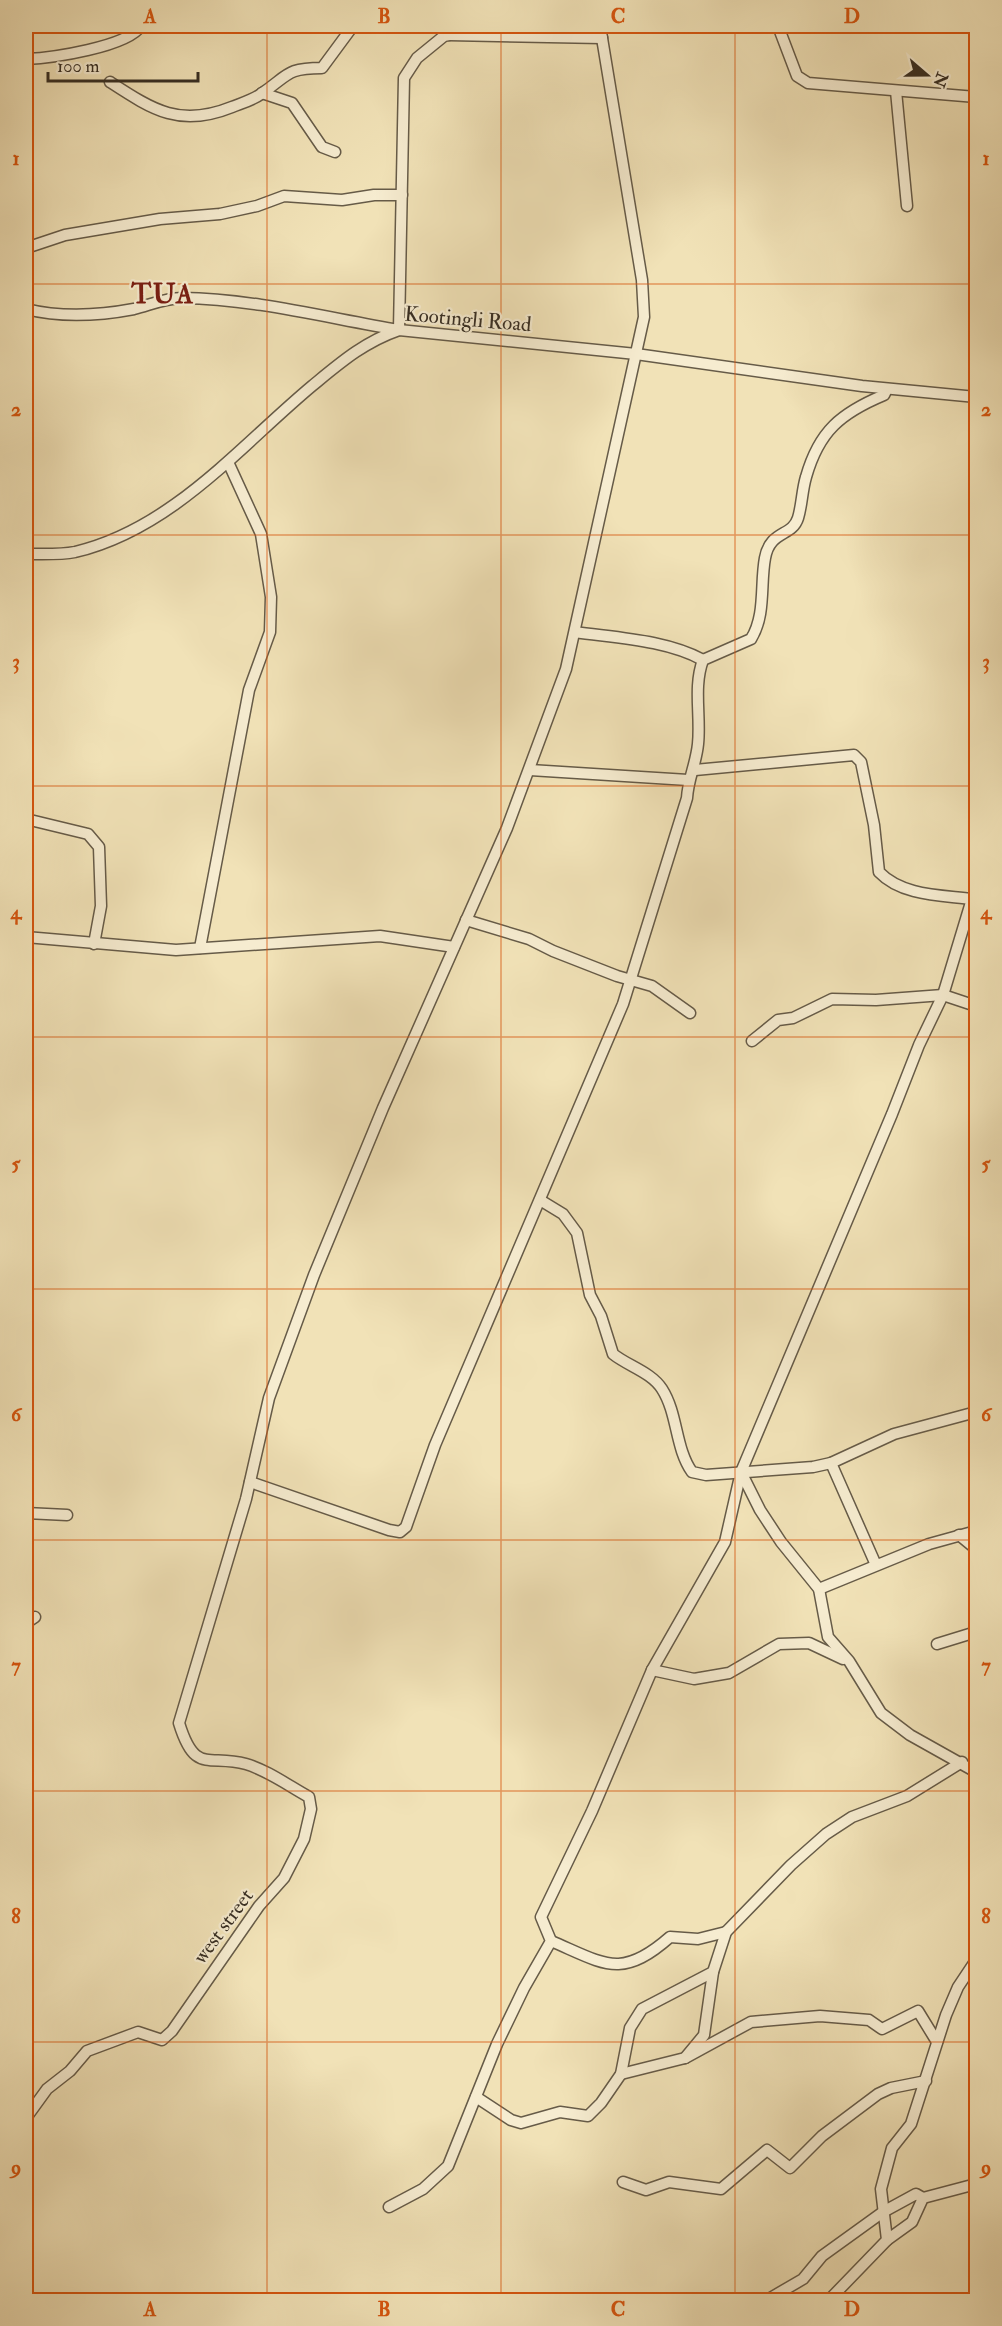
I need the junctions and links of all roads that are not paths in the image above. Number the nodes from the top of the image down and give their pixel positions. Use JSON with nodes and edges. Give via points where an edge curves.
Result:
{"nodes":[{"id":1,"x":141,"y":26,"type":"edge"},
{"id":2,"x":353,"y":26,"type":"edge"},
{"id":3,"x":600,"y":26,"type":"edge"},
{"id":4,"x":778,"y":26,"type":"edge"},
{"id":5,"x":449,"y":30,"type":"edge"},
{"id":6,"x":602,"y":38,"type":"junction"},
{"id":7,"x":26,"y":59,"type":"edge"},
{"id":8,"x":110,"y":82,"type":"dead end"},
{"id":9,"x":896,"y":90,"type":"junction"},
{"id":10,"x":262,"y":93,"type":"junction"},
{"id":11,"x":976,"y":97,"type":"edge"},
{"id":12,"x":335,"y":152,"type":"dead end"},
{"id":13,"x":402,"y":195,"type":"junction"},
{"id":14,"x":907,"y":206,"type":"dead end"},
{"id":15,"x":26,"y":248,"type":"edge"},
{"id":16,"x":26,"y":309,"type":"edge"},
{"id":17,"x":399,"y":330,"type":"junction"},
{"id":18,"x":636,"y":354,"type":"junction"},
{"id":19,"x":886,"y":389,"type":"junction"},
{"id":20,"x":976,"y":397,"type":"edge"},
{"id":21,"x":228,"y":462,"type":"junction"},
{"id":22,"x":26,"y":554,"type":"edge"},
{"id":23,"x":575,"y":632,"type":"junction"},
{"id":24,"x":703,"y":660,"type":"junction"},
{"id":25,"x":530,"y":770,"type":"junction"},
{"id":26,"x":695,"y":770,"type":"junction"},
{"id":27,"x":688,"y":780,"type":"junction"},
{"id":28,"x":26,"y":819,"type":"edge"},
{"id":29,"x":974,"y":898,"type":"edge"},
{"id":30,"x":466,"y":920,"type":"junction"},
{"id":31,"x":26,"y":937,"type":"edge"},
{"id":32,"x":94,"y":944,"type":"junction"},
{"id":33,"x":454,"y":947,"type":"junction"},
{"id":34,"x":200,"y":948,"type":"junction"},
{"id":35,"x":632,"y":979,"type":"junction"},
{"id":36,"x":943,"y":995,"type":"junction"},
{"id":37,"x":976,"y":1006,"type":"edge"},
{"id":38,"x":690,"y":1013,"type":"dead end"},
{"id":39,"x":752,"y":1041,"type":"dead end"},
{"id":40,"x":540,"y":1200,"type":"junction"},
{"id":41,"x":976,"y":1412,"type":"edge"},
{"id":42,"x":831,"y":1463,"type":"junction"},
{"id":43,"x":741,"y":1472,"type":"junction"},
{"id":44,"x":250,"y":1482,"type":"junction"},
{"id":45,"x":26,"y":1513,"type":"edge"},
{"id":46,"x":67,"y":1515,"type":"dead end"},
{"id":47,"x":976,"y":1531,"type":"edge"},
{"id":48,"x":959,"y":1535,"type":"junction"},
{"id":49,"x":976,"y":1549,"type":"edge"},
{"id":50,"x":876,"y":1565,"type":"junction"},
{"id":51,"x":819,"y":1588,"type":"junction"},
{"id":52,"x":976,"y":1632,"type":"edge"},
{"id":53,"x":937,"y":1644,"type":"dead end"},
{"id":54,"x":849,"y":1661,"type":"junction"},
{"id":55,"x":652,"y":1670,"type":"junction"},
{"id":56,"x":962,"y":1762,"type":"junction"},
{"id":57,"x":976,"y":1772,"type":"edge"},
{"id":58,"x":726,"y":1932,"type":"junction"},
{"id":59,"x":551,"y":1941,"type":"junction"},
{"id":60,"x":976,"y":1960,"type":"edge"},
{"id":61,"x":713,"y":1972,"type":"junction"},
{"id":62,"x":937,"y":2042,"type":"junction"},
{"id":63,"x":685,"y":2058,"type":"junction"},
{"id":64,"x":621,"y":2074,"type":"junction"},
{"id":65,"x":927,"y":2081,"type":"junction"},
{"id":66,"x":476,"y":2097,"type":"junction"},
{"id":67,"x":26,"y":2118,"type":"edge"},
{"id":68,"x":623,"y":2182,"type":"dead end"},
{"id":69,"x":976,"y":2184,"type":"edge"},
{"id":70,"x":923,"y":2198,"type":"junction"},
{"id":71,"x":389,"y":2207,"type":"dead end"},
{"id":72,"x":883,"y":2212,"type":"junction"},
{"id":73,"x":886,"y":2240,"type":"junction"},
{"id":74,"x":767,"y":2301,"type":"edge"},
{"id":75,"x":829,"y":2301,"type":"edge"}],
"edges":[{"from":1,"to":7,"type":"street","via":[[136,33],[88,50],[61,57]]},
{"from":2,"to":10,"type":"street","via":[[322,68],[296,68]]},
{"from":3,"to":6,"type":"street"},
{"from":4,"to":9,"type":"street","via":[[801,81]]},
{"from":5,"to":6,"type":"street"},
{"from":5,"to":13,"type":"street","via":[[417,58],[404,78]]},
{"from":6,"to":18,"type":"street","via":[[642,280],[645,317]]},
{"from":8,"to":10,"type":"street","via":[[150,108],[184,118],[215,114]]},
{"from":9,"to":11,"type":"street"},
{"from":9,"to":14,"type":"street"},
{"from":10,"to":12,"type":"street","via":[[292,103],[322,147]]},
{"from":13,"to":15,"type":"street","via":[[342,200],[284,196],[220,214],[160,219],[65,235]]},
{"from":13,"to":17,"type":"street"},
{"from":16,"to":17,"type":"street","via":[[84,316],[185,298],[266,305]]},
{"from":17,"to":18,"type":"street","name":"Kootingli Road"},
{"from":17,"to":21,"type":"street","name":"Kootingli Road","via":[[373,339],[351,353]]},
{"from":18,"to":19,"type":"street","name":"Kootingli Road"},
{"from":18,"to":23,"type":"street"},
{"from":19,"to":20,"type":"street","name":"Kootingli Road"},
{"from":19,"to":24,"type":"street","via":[[884,395],[852,408],[834,423],[818,447],[806,475],[798,518],[792,528],[778,534],[768,545],[759,618],[751,639]]},
{"from":21,"to":22,"type":"street","name":"Kootingli Road","via":[[135,530],[74,552]]},
{"from":21,"to":34,"type":"street","via":[[261,534],[271,597],[270,632],[249,690]]},
{"from":23,"to":24,"type":"street","via":[[635,641]]},
{"from":23,"to":25,"type":"street"},
{"from":24,"to":26,"type":"street","via":[[699,670]]},
{"from":25,"to":27,"type":"street"},
{"from":25,"to":30,"type":"street"},
{"from":26,"to":27,"type":"street"},
{"from":26,"to":29,"type":"street","via":[[854,755],[861,762],[879,872],[907,890]]},
{"from":27,"to":35,"type":"street","via":[[687,798]]},
{"from":28,"to":32,"type":"street","via":[[88,834],[99,847],[101,906]]},
{"from":29,"to":36,"type":"street"},
{"from":30,"to":33,"type":"street"},
{"from":30,"to":35,"type":"street","via":[[529,939]]},
{"from":31,"to":32,"type":"street"},
{"from":32,"to":34,"type":"street"},
{"from":33,"to":34,"type":"street","via":[[380,936]]},
{"from":33,"to":44,"type":"street","via":[[314,1275],[269,1398]]},
{"from":35,"to":38,"type":"street","via":[[652,986]]},
{"from":35,"to":40,"type":"street"},
{"from":36,"to":37,"type":"street"},
{"from":36,"to":39,"type":"street","via":[[832,999],[793,1018],[778,1020]]},
{"from":36,"to":43,"type":"street"},
{"from":40,"to":43,"type":"street","via":[[563,1214],[577,1233],[590,1295],[613,1354],[650,1376],[662,1389],[685,1463],[692,1472],[706,1475]]},
{"from":40,"to":44,"type":"street","via":[[435,1445],[406,1527],[400,1532],[389,1530]]},
{"from":41,"to":42,"type":"street","via":[[894,1434]]},
{"from":42,"to":43,"type":"street"},
{"from":42,"to":50,"type":"street"},
{"from":43,"to":51,"type":"street","via":[[781,1542]]},
{"from":43,"to":55,"type":"street","via":[[725,1542]]},
{"from":44,"to":67,"type":"street","name":"west street","via":[[179,1723],[186,1743],[204,1761],[246,1764],[309,1797],[311,1809],[304,1839],[284,1878],[259,1906],[172,2031],[162,2040],[138,2032],[87,2051],[70,2072],[47,2089]]},
{"from":45,"to":46,"type":"street"},
{"from":47,"to":48,"type":"street"},
{"from":48,"to":49,"type":"street"},
{"from":48,"to":50,"type":"street"},
{"from":50,"to":51,"type":"street"},
{"from":51,"to":54,"type":"street","via":[[828,1638]]},
{"from":52,"to":53,"type":"street"},
{"from":54,"to":55,"type":"street","via":[[809,1643],[790,1643],[780,1644],[729,1673],[694,1679]]},
{"from":54,"to":56,"type":"street","via":[[881,1713],[910,1735]]},
{"from":55,"to":59,"type":"street","via":[[592,1811],[541,1917]]},
{"from":56,"to":57,"type":"street"},
{"from":56,"to":58,"type":"street","via":[[907,1796],[852,1817],[825,1834]]},
{"from":58,"to":59,"type":"street","via":[[698,1939],[670,1937],[649,1956],[625,1965],[597,1961]]},
{"from":58,"to":61,"type":"street"},
{"from":59,"to":66,"type":"street","via":[[497,2044]]},
{"from":60,"to":62,"type":"street","via":[[958,1987]]},
{"from":61,"to":63,"type":"street","via":[[704,2035]]},
{"from":61,"to":64,"type":"street","via":[[642,2009],[630,2028]]},
{"from":62,"to":63,"type":"street","via":[[918,2011],[882,2029],[869,2020],[820,2016],[751,2022]]},
{"from":62,"to":65,"type":"street"},
{"from":63,"to":64,"type":"street"},
{"from":64,"to":66,"type":"street","via":[[592,2113],[583,2117],[560,2112],[521,2123]]},
{"from":65,"to":68,"type":"street","via":[[878,2094],[822,2136],[790,2168],[767,2150],[721,2189],[669,2182],[646,2190]]},
{"from":65,"to":72,"type":"street","via":[[917,2099],[911,2124],[892,2148],[882,2179]]},
{"from":66,"to":71,"type":"street","via":[[444,2170],[423,2190]]},
{"from":69,"to":70,"type":"street"},
{"from":70,"to":72,"type":"street","via":[[916,2194]]},
{"from":70,"to":73,"type":"street","via":[[912,2223]]},
{"from":72,"to":73,"type":"street"},
{"from":72,"to":74,"type":"street","via":[[822,2256],[803,2279]]},
{"from":73,"to":75,"type":"street"}]}
